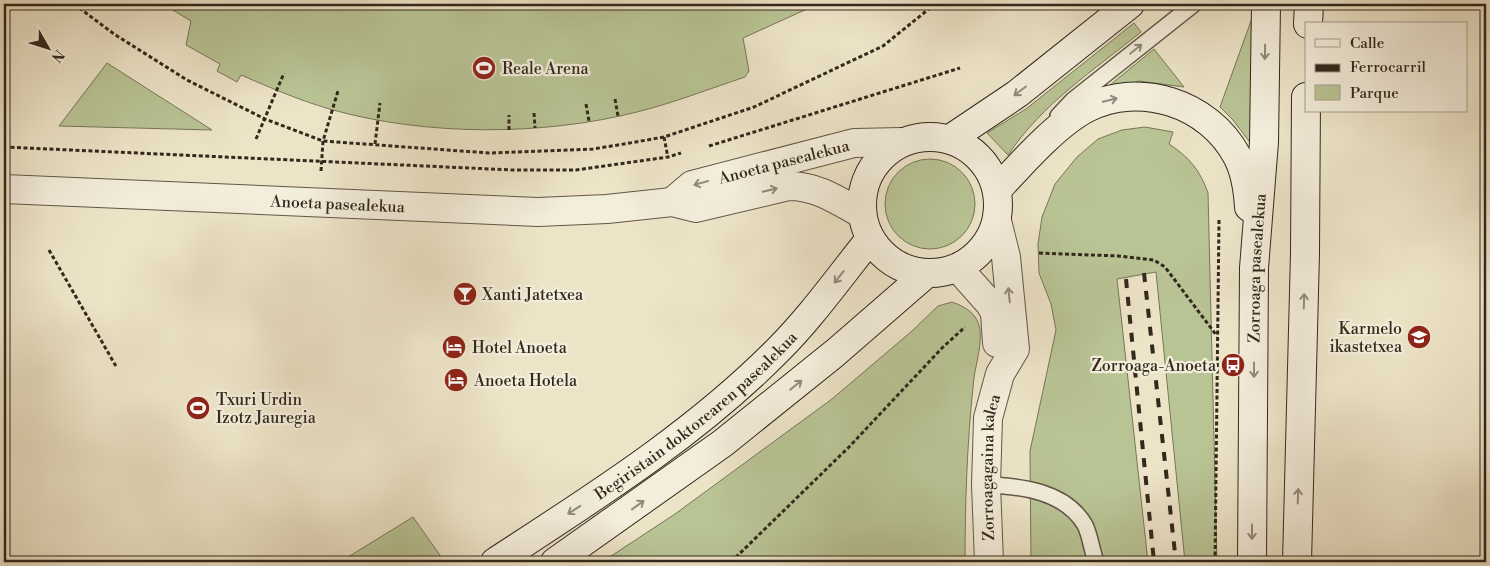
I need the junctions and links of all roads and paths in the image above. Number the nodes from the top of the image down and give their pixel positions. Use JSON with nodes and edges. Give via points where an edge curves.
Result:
{"nodes":[{"id":1,"x":74,"y":4,"type":"edge"},
{"id":2,"x":935,"y":4,"type":"edge"},
{"id":3,"x":1130,"y":4,"type":"edge"},
{"id":4,"x":1194,"y":4,"type":"edge"},
{"id":5,"x":1266,"y":4,"type":"edge"},
{"id":6,"x":1309,"y":4,"type":"edge"},
{"id":7,"x":1320,"y":4,"type":"edge"},
{"id":8,"x":1308,"y":22,"type":"edge"},
{"id":9,"x":1320,"y":22,"type":"edge"},
{"id":10,"x":960,"y":68,"type":"dead end"},
{"id":11,"x":284,"y":73,"type":"dead end"},
{"id":12,"x":338,"y":91,"type":"dead end"},
{"id":13,"x":615,"y":98,"type":"dead end"},
{"id":14,"x":380,"y":103,"type":"dead end"},
{"id":15,"x":586,"y":104,"type":"dead end"},
{"id":16,"x":1306,"y":112,"type":"edge"},
{"id":17,"x":1319,"y":112,"type":"edge"},
{"id":18,"x":534,"y":113,"type":"dead end"},
{"id":19,"x":509,"y":115,"type":"dead end"},
{"id":20,"x":618,"y":116,"type":"dead end"},
{"id":21,"x":265,"y":119,"type":"junction"},
{"id":22,"x":589,"y":121,"type":"dead end"},
{"id":23,"x":535,"y":128,"type":"dead end"},
{"id":24,"x":509,"y":130,"type":"dead end"},
{"id":25,"x":664,"y":137,"type":"junction"},
{"id":26,"x":256,"y":139,"type":"dead end"},
{"id":27,"x":950,"y":139,"type":"junction"},
{"id":28,"x":323,"y":141,"type":"junction"},
{"id":29,"x":902,"y":142,"type":"junction"},
{"id":30,"x":375,"y":144,"type":"junction"},
{"id":31,"x":706,"y":146,"type":"dead end"},
{"id":32,"x":4,"y":147,"type":"edge"},
{"id":33,"x":688,"y":152,"type":"dead end"},
{"id":34,"x":1034,"y":152,"type":"junction"},
{"id":35,"x":668,"y":158,"type":"junction"},
{"id":36,"x":322,"y":160,"type":"junction"},
{"id":37,"x":669,"y":165,"type":"dead end"},
{"id":38,"x":321,"y":177,"type":"dead end"},
{"id":39,"x":4,"y":189,"type":"edge"},
{"id":40,"x":997,"y":190,"type":"junction"},
{"id":41,"x":672,"y":202,"type":"junction"},
{"id":42,"x":1219,"y":216,"type":"dead end"},
{"id":43,"x":997,"y":221,"type":"junction"},
{"id":44,"x":866,"y":226,"type":"junction"},
{"id":45,"x":49,"y":250,"type":"dead end"},
{"id":46,"x":1305,"y":252,"type":"junction"},
{"id":47,"x":1039,"y":253,"type":"dead end"},
{"id":48,"x":958,"y":268,"type":"junction"},
{"id":49,"x":1254,"y":268,"type":"junction"},
{"id":50,"x":926,"y":274,"type":"junction"},
{"id":51,"x":967,"y":326,"type":"dead end"},
{"id":52,"x":1217,"y":337,"type":"junction"},
{"id":53,"x":117,"y":368,"type":"dead end"},
{"id":54,"x":1000,"y":374,"type":"junction"},
{"id":55,"x":986,"y":485,"type":"junction"},
{"id":56,"x":496,"y":562,"type":"edge"},
{"id":57,"x":555,"y":562,"type":"edge"},
{"id":58,"x":731,"y":562,"type":"edge"},
{"id":59,"x":989,"y":562,"type":"edge"},
{"id":60,"x":1096,"y":562,"type":"edge"},
{"id":61,"x":1215,"y":562,"type":"edge"},
{"id":62,"x":1252,"y":562,"type":"edge"},
{"id":63,"x":1297,"y":562,"type":"edge"}],
"edges":[{"from":1,"to":21,"type":"path","via":[[114,34],[187,80]]},
{"from":2,"to":25,"type":"path","via":[[883,46],[754,107]]},
{"from":3,"to":27,"type":"main road","one_way":true,"via":[[1016,94]]},
{"from":34,"to":4,"type":"lane","one_way":true,"via":[[1073,100]]},
{"from":5,"to":49,"type":"main road","name":"Zorroaga pasealekua","one_way":true,"via":[[1264,142]]},
{"from":6,"to":8,"type":"main road"},
{"from":7,"to":9,"type":"main road"},
{"from":10,"to":31,"type":"path"},
{"from":11,"to":21,"type":"path"},
{"from":12,"to":28,"type":"path"},
{"from":13,"to":20,"type":"path"},
{"from":14,"to":30,"type":"path"},
{"from":15,"to":22,"type":"path"},
{"from":16,"to":46,"type":"main road"},
{"from":17,"to":46,"type":"main road","via":[[1316,217]]},
{"from":18,"to":23,"type":"path"},
{"from":19,"to":24,"type":"path"},
{"from":21,"to":26,"type":"path"},
{"from":21,"to":28,"type":"path"},
{"from":25,"to":30,"type":"path","via":[[593,149],[536,152],[445,151]]},
{"from":25,"to":35,"type":"path"},
{"from":27,"to":29,"type":"main road","via":[[934,136]]},
{"from":27,"to":40,"type":"main road","via":[[971,150],[987,167]]},
{"from":28,"to":30,"type":"path"},
{"from":28,"to":36,"type":"path"},
{"from":29,"to":41,"type":"main road","name":"Anoeta pasealekua","one_way":true,"via":[[854,144],[711,180],[692,185]]},
{"from":29,"to":44,"type":"main road","via":[[884,154],[870,171],[862,192]]},
{"from":32,"to":36,"type":"path"},
{"from":33,"to":35,"type":"path"},
{"from":34,"to":40,"type":"main road"},
{"from":34,"to":49,"type":"main road","one_way":true,"via":[[1086,108],[1123,97],[1161,98],[1197,113],[1226,140],[1241,166],[1248,192]]},
{"from":35,"to":36,"type":"path","via":[[576,170]]},
{"from":35,"to":37,"type":"path"},
{"from":36,"to":38,"type":"path"},
{"from":39,"to":41,"type":"main road","name":"Anoeta pasealekua","via":[[538,212]]},
{"from":40,"to":43,"type":"main road"},
{"from":41,"to":44,"type":"main road","name":"Anoeta pasealekua","one_way":true,"via":[[696,208],[788,186],[804,186],[818,189]]},
{"from":42,"to":52,"type":"path"},
{"from":43,"to":48,"type":"main road","via":[[976,256]]},
{"from":54,"to":43,"type":"main road","name":"Zorroagagaina kalea","one_way":true,"via":[[1015,349],[1006,257]]},
{"from":44,"to":50,"type":"main road","via":[[880,253],[909,271]]},
{"from":44,"to":56,"type":"main road","name":"Begiristain doktorearen pasealekua","one_way":true,"via":[[806,319],[778,351],[707,414],[646,460]]},
{"from":45,"to":53,"type":"path"},
{"from":63,"to":46,"type":"main road","one_way":true},
{"from":47,"to":52,"type":"path","via":[[1154,260],[1165,267]]},
{"from":48,"to":50,"type":"main road"},
{"from":48,"to":54,"type":"main road","name":"Zorroagagaina kalea","via":[[995,313]]},
{"from":49,"to":62,"type":"main road","name":"Zorroaga pasealekua","one_way":true},
{"from":57,"to":50,"type":"main road","name":"Begiristain doktorearen pasealekua","one_way":true,"via":[[723,443]]},
{"from":51,"to":58,"type":"path","via":[[942,348],[850,447]]},
{"from":52,"to":61,"type":"path"},
{"from":54,"to":55,"type":"main road","name":"Zorroagagaina kalea","via":[[988,418]]},
{"from":55,"to":59,"type":"main road","name":"Zorroagagaina kalea"},
{"from":55,"to":60,"type":"lane","via":[[1020,486],[1063,501],[1085,525]]}]}
